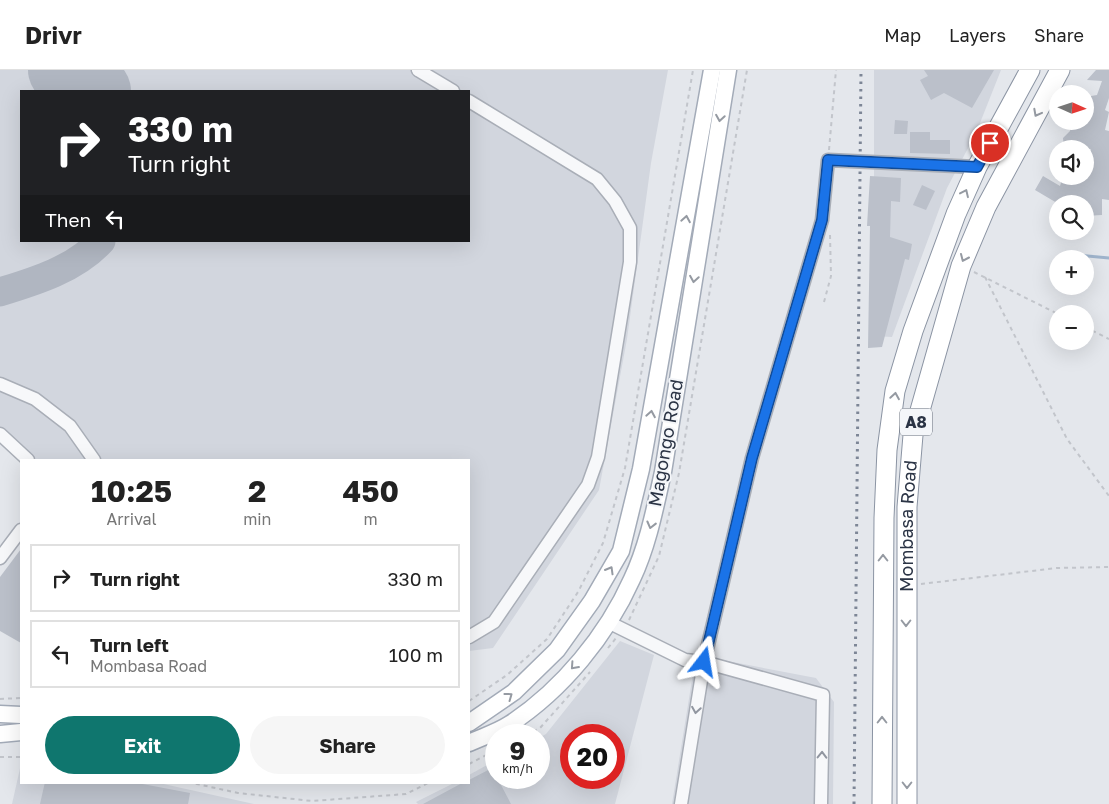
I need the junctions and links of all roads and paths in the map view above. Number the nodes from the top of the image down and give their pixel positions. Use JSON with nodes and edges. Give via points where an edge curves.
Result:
{"nodes":[{"id":1,"x":418,"y":70,"type":"edge"},
{"id":2,"x":712,"y":70,"type":"edge"},
{"id":3,"x":728,"y":70,"type":"edge"},
{"id":4,"x":836,"y":70,"type":"edge"},
{"id":5,"x":1030,"y":70,"type":"edge"},
{"id":6,"x":1060,"y":70,"type":"edge"},
{"id":7,"x":451,"y":90,"type":"edge"},
{"id":8,"x":470,"y":102,"type":"edge"},
{"id":9,"x":828,"y":160,"type":"junction"},
{"id":10,"x":977,"y":167,"type":"junction"},
{"id":11,"x":822,"y":220,"type":"junction"},
{"id":12,"x":961,"y":266,"type":"junction"},
{"id":13,"x":985,"y":277,"type":"junction"},
{"id":14,"x":824,"y":302,"type":"dead end"},
{"id":15,"x":1049,"y":309,"type":"edge"},
{"id":16,"x":1094,"y":332,"type":"edge"},
{"id":17,"x":1109,"y":339,"type":"edge"},
{"id":18,"x":0,"y":384,"type":"edge"},
{"id":19,"x":0,"y":434,"type":"edge"},
{"id":20,"x":27,"y":459,"type":"edge"},
{"id":21,"x":93,"y":459,"type":"edge"},
{"id":22,"x":641,"y":469,"type":"junction"},
{"id":23,"x":663,"y":472,"type":"junction"},
{"id":24,"x":1109,"y":496,"type":"edge"},
{"id":25,"x":20,"y":531,"type":"edge"},
{"id":26,"x":0,"y":558,"type":"edge"},
{"id":27,"x":1109,"y":567,"type":"edge"},
{"id":28,"x":906,"y":586,"type":"junction"},
{"id":29,"x":608,"y":622,"type":"junction"},
{"id":30,"x":470,"y":636,"type":"edge"},
{"id":31,"x":704,"y":662,"type":"junction"},
{"id":32,"x":20,"y":698,"type":"edge"},
{"id":33,"x":0,"y":699,"type":"edge"},
{"id":34,"x":0,"y":714,"type":"edge"},
{"id":35,"x":20,"y":715,"type":"edge"},
{"id":36,"x":470,"y":722,"type":"edge"},
{"id":37,"x":20,"y":732,"type":"edge"},
{"id":38,"x":0,"y":734,"type":"edge"},
{"id":39,"x":470,"y":743,"type":"edge"},
{"id":40,"x":0,"y":756,"type":"edge"},
{"id":41,"x":20,"y":756,"type":"edge"},
{"id":42,"x":485,"y":756,"type":"edge"},
{"id":43,"x":470,"y":763,"type":"edge"},
{"id":44,"x":197,"y":784,"type":"edge"},
{"id":45,"x":426,"y":784,"type":"edge"},
{"id":46,"x":681,"y":804,"type":"edge"},
{"id":47,"x":821,"y":804,"type":"edge"},
{"id":48,"x":882,"y":804,"type":"edge"},
{"id":49,"x":908,"y":804,"type":"edge"}],
"edges":[{"from":1,"to":7,"type":"street"},
{"from":22,"to":2,"type":"main road","name":"Magongo Road","one_way":true},
{"from":3,"to":23,"type":"main road","name":"Magongo Road","one_way":true},
{"from":4,"to":9,"type":"path"},
{"from":5,"to":10,"type":"highway","name":"Mombasa Road","number":"A8"},
{"from":6,"to":12,"type":"highway","name":"Mombasa Road","number":"A8","one_way":true,"via":[[986,207]]},
{"from":8,"to":30,"type":"street","via":[[598,179],[630,228],[630,262],[598,457],[588,485],[494,622]]},
{"from":9,"to":10,"type":"street"},
{"from":9,"to":11,"type":"street"},
{"from":48,"to":10,"type":"highway","name":"Mombasa Road","number":"A8","one_way":true,"via":[[884,518],[887,450],[895,391],[946,240]]},
{"from":11,"to":14,"type":"path","via":[[830,230],[831,276]]},
{"from":11,"to":31,"type":"street","via":[[752,458]]},
{"from":12,"to":13,"type":"path"},
{"from":12,"to":28,"type":"highway","name":"Mombasa Road","number":"A8","via":[[913,435],[907,507]]},
{"from":13,"to":15,"type":"path"},
{"from":13,"to":24,"type":"path","via":[[1067,439]]},
{"from":16,"to":17,"type":"path"},
{"from":18,"to":21,"type":"street","via":[[35,399],[70,426]]},
{"from":19,"to":20,"type":"street"},
{"from":22,"to":23,"type":"main road"},
{"from":36,"to":22,"type":"main road","name":"Magongo Road","one_way":true,"via":[[514,692],[557,650],[592,601],[621,551]]},
{"from":23,"to":29,"type":"main road","name":"Magongo Road","one_way":true,"via":[[649,533],[633,579]]},
{"from":25,"to":26,"type":"street"},
{"from":27,"to":28,"type":"path","via":[[1057,568]]},
{"from":28,"to":49,"type":"highway","name":"Mombasa Road","number":"A8","one_way":true},
{"from":29,"to":31,"type":"street","via":[[685,660]]},
{"from":29,"to":39,"type":"main road","name":"Magongo Road","one_way":true,"via":[[590,648],[541,702],[509,725]]},
{"from":31,"to":46,"type":"street","one_way":true},
{"from":47,"to":31,"type":"street","one_way":true,"via":[[823,695]]},
{"from":32,"to":33,"type":"path"},
{"from":34,"to":35,"type":"main road"},
{"from":37,"to":38,"type":"main road"},
{"from":40,"to":41,"type":"path"},
{"from":42,"to":43,"type":"path"},
{"from":44,"to":45,"type":"path","via":[[238,793],[312,802],[406,794]]}]}
